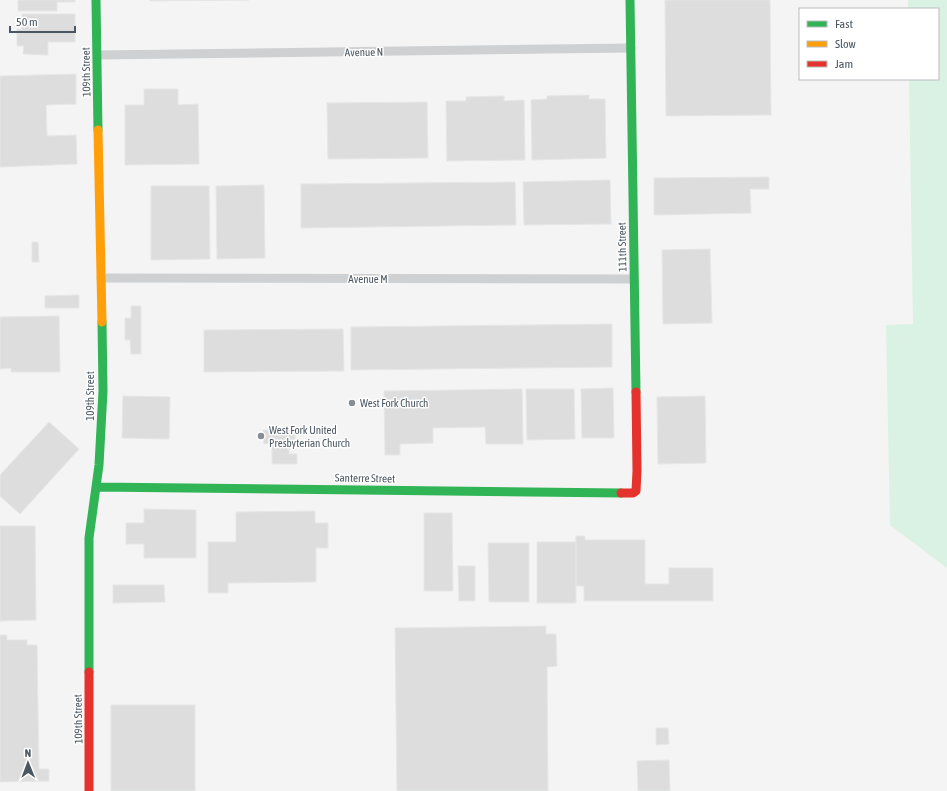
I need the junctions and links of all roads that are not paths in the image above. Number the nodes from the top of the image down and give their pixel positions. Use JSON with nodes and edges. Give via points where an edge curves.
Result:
{"nodes":[{"id":1,"x":96,"y":0,"type":"edge"},
{"id":2,"x":630,"y":0,"type":"edge"},
{"id":3,"x":631,"y":48,"type":"junction"},
{"id":4,"x":98,"y":55,"type":"junction"},
{"id":5,"x":101,"y":278,"type":"junction"},
{"id":6,"x":634,"y":279,"type":"junction"},
{"id":7,"x":96,"y":487,"type":"junction"},
{"id":8,"x":633,"y":493,"type":"joint"},
{"id":9,"x":89,"y":791,"type":"edge"}],
"edges":[{"from":1,"to":4,"type":"street","name":"109th Street"},
{"from":2,"to":3,"type":"street","name":"111th Street"},
{"from":3,"to":4,"type":"street","name":"Avenue N"},
{"from":3,"to":6,"type":"street","name":"111th Street"},
{"from":4,"to":5,"type":"street","name":"109th Street"},
{"from":5,"to":6,"type":"street","name":"Avenue M"},
{"from":5,"to":7,"type":"street","name":"109th Street","via":[[102,415]]},
{"from":6,"to":8,"type":"street","name":"111th Street","via":[[637,471],[636,491]]},
{"from":7,"to":8,"type":"street","name":"Santerre Street"},
{"from":7,"to":9,"type":"street","name":"109th Street","via":[[89,538]]}]}
